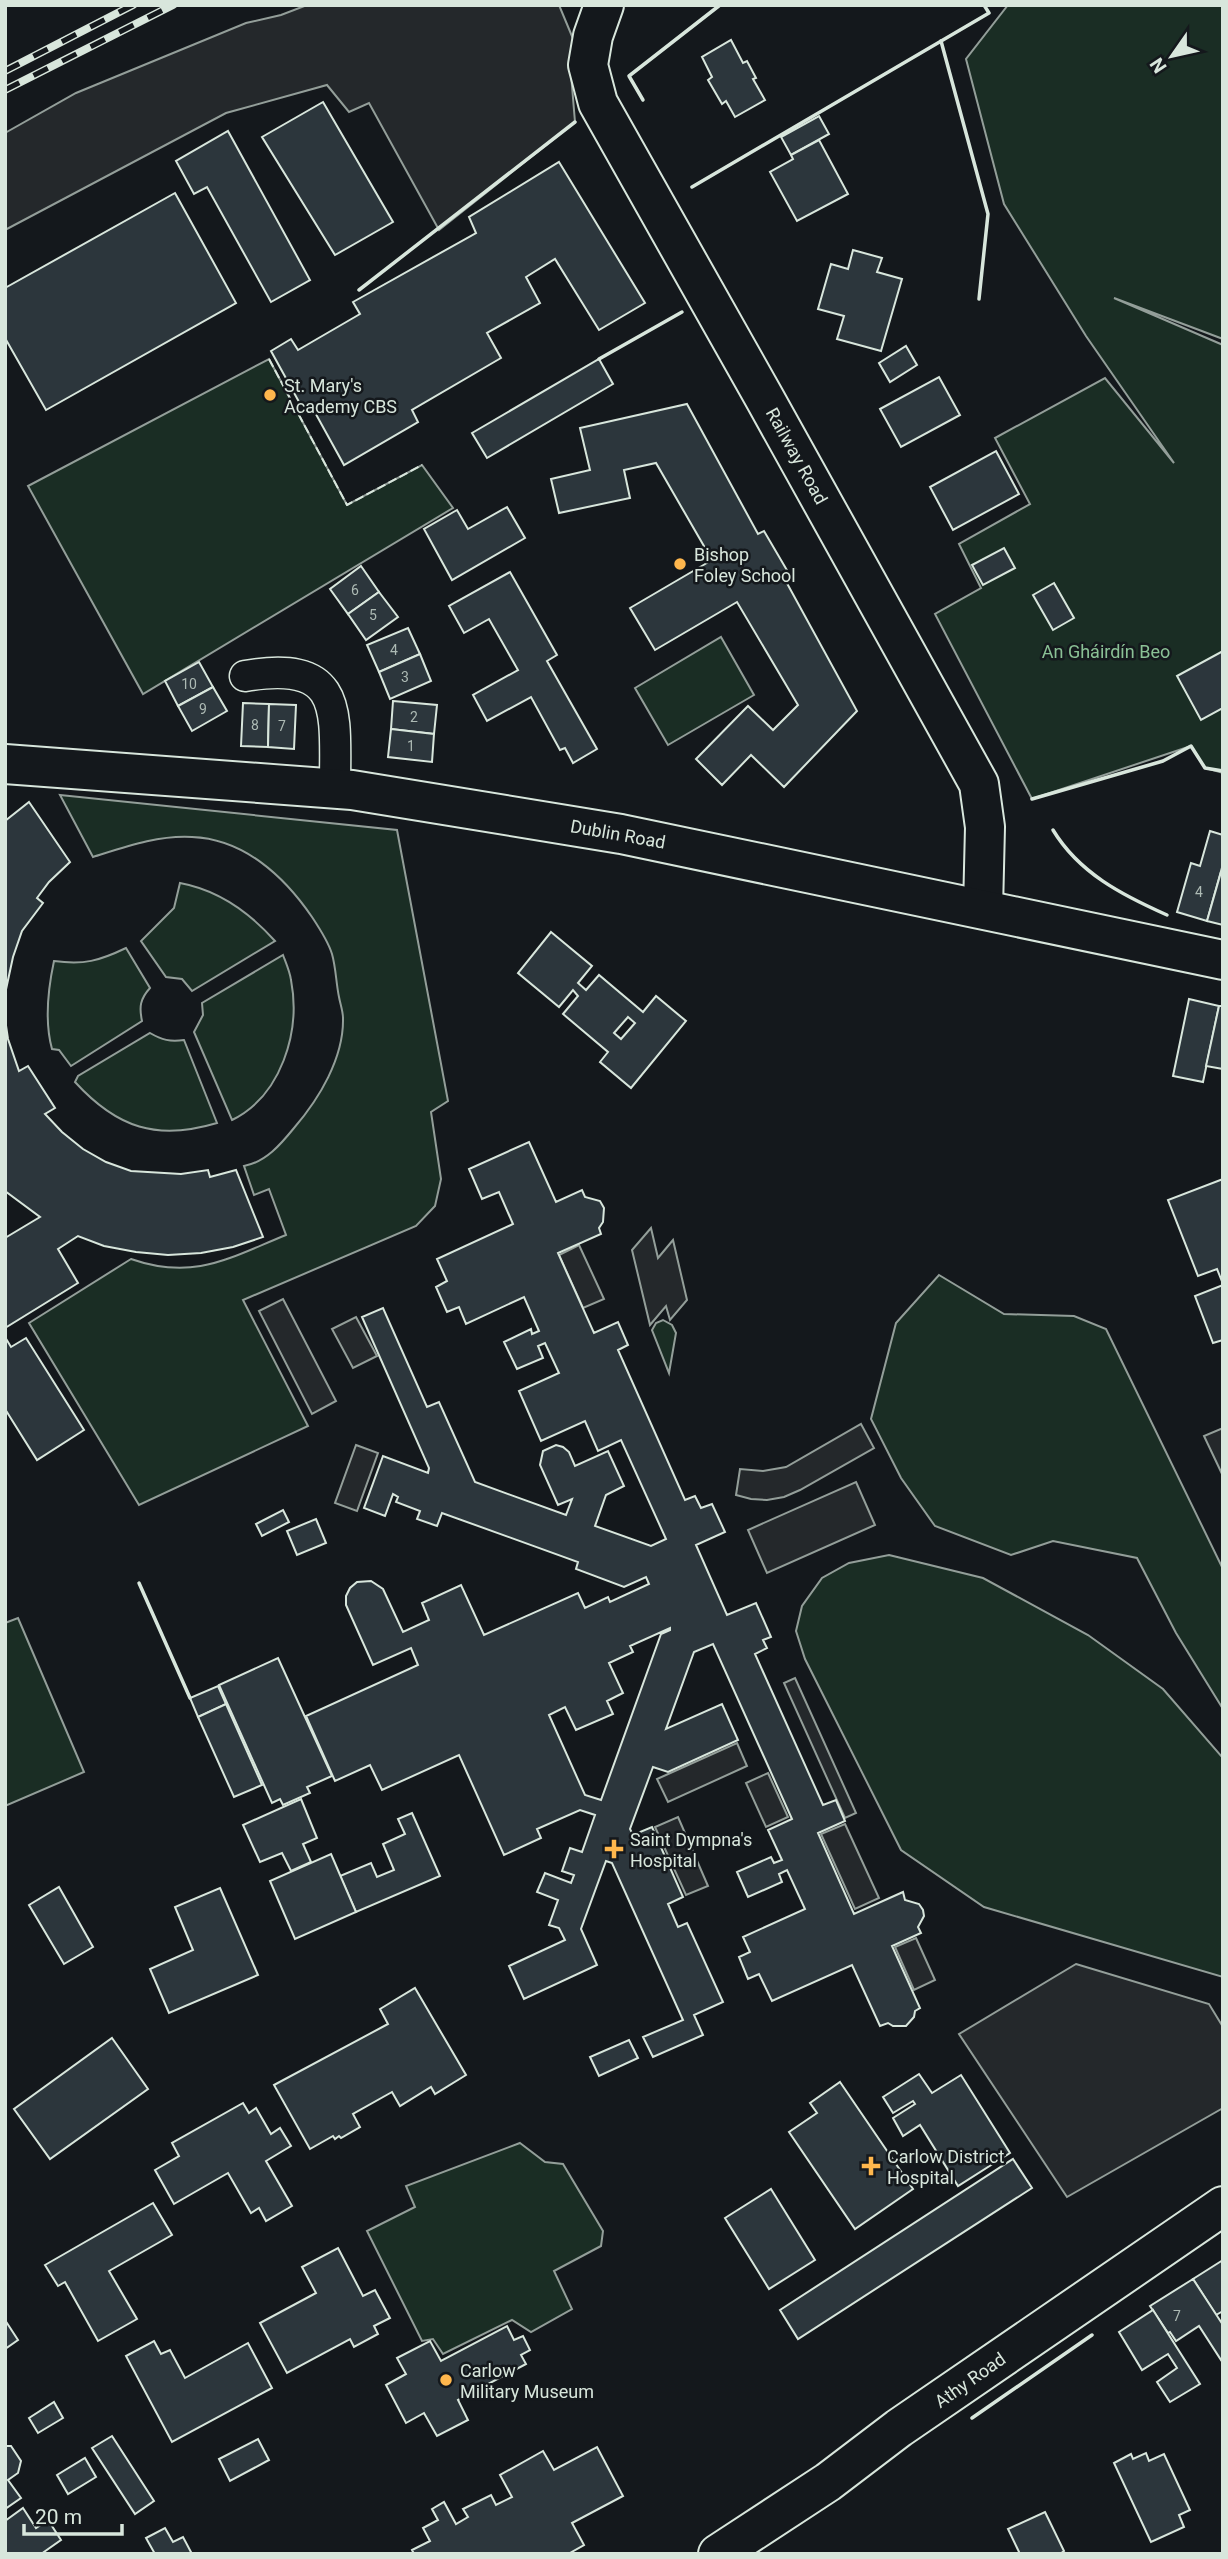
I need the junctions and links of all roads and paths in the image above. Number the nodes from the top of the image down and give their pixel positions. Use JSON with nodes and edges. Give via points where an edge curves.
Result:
{"nodes":[{"id":1,"x":602,"y":8,"type":"edge"},
{"id":2,"x":245,"y":676,"type":"dead end"},
{"id":3,"x":5,"y":764,"type":"edge"},
{"id":4,"x":335,"y":788,"type":"junction"},
{"id":5,"x":983,"y":909,"type":"junction"},
{"id":6,"x":1223,"y":960,"type":"edge"},
{"id":7,"x":1223,"y":2206,"type":"edge"},
{"id":8,"x":718,"y":2554,"type":"edge"}],
"edges":[{"from":1,"to":5,"type":"main road","name":"Railway Road","via":[[588,65],[598,103],[979,784],[985,827]]},
{"from":2,"to":4,"type":"street","via":[[272,671],[292,674],[314,681],[325,691],[336,733]]},
{"from":3,"to":4,"type":"main road","name":"Dublin Road"},
{"from":4,"to":5,"type":"main road","name":"Dublin Road","via":[[621,834]]},
{"from":5,"to":6,"type":"main road","name":"Dublin Road"},
{"from":7,"to":8,"type":"main road","name":"Athy Road"}]}
